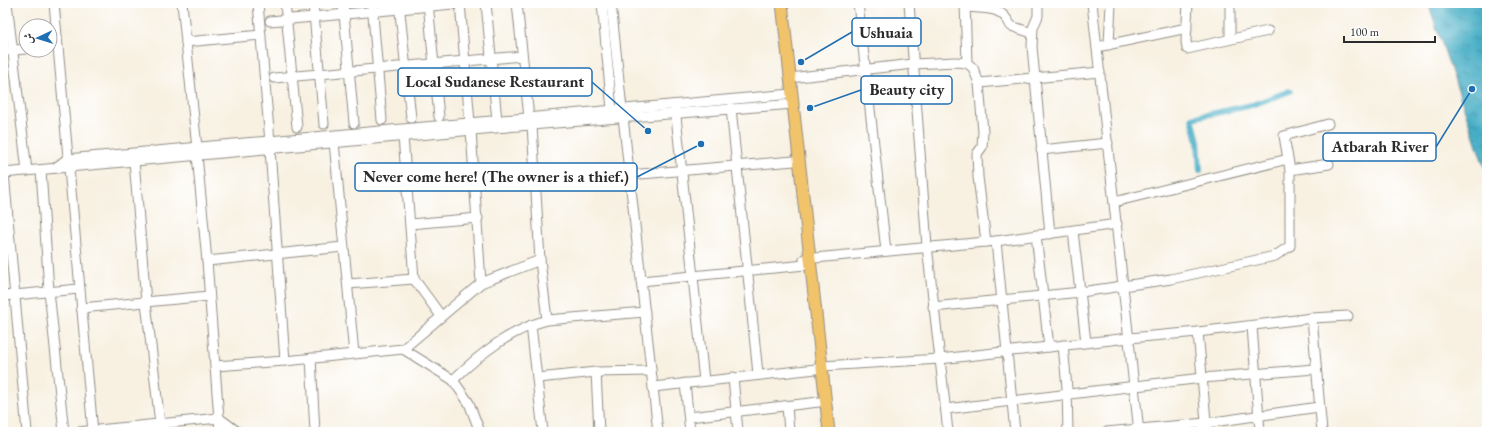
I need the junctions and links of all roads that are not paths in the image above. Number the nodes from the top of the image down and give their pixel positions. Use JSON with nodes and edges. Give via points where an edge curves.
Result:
{"nodes":[{"id":1,"x":7,"y":3,"type":"edge"},
{"id":2,"x":54,"y":3,"type":"edge"},
{"id":3,"x":182,"y":3,"type":"edge"},
{"id":4,"x":258,"y":3,"type":"edge"},
{"id":5,"x":285,"y":3,"type":"edge"},
{"id":6,"x":313,"y":3,"type":"edge"},
{"id":7,"x":343,"y":3,"type":"edge"},
{"id":8,"x":460,"y":3,"type":"edge"},
{"id":9,"x":464,"y":3,"type":"edge"},
{"id":10,"x":486,"y":3,"type":"edge"},
{"id":11,"x":517,"y":3,"type":"edge"},
{"id":12,"x":602,"y":3,"type":"edge"},
{"id":13,"x":611,"y":3,"type":"edge"},
{"id":14,"x":776,"y":3,"type":"edge"},
{"id":15,"x":782,"y":3,"type":"edge"},
{"id":16,"x":858,"y":3,"type":"edge"},
{"id":17,"x":909,"y":3,"type":"edge"},
{"id":18,"x":1038,"y":3,"type":"edge"},
{"id":19,"x":1092,"y":3,"type":"edge"},
{"id":20,"x":1111,"y":3,"type":"edge"},
{"id":21,"x":1188,"y":3,"type":"edge"},
{"id":22,"x":1230,"y":3,"type":"edge"},
{"id":23,"x":428,"y":5,"type":"edge"},
{"id":24,"x":965,"y":5,"type":"edge"},
{"id":25,"x":400,"y":6,"type":"edge"},
{"id":26,"x":372,"y":8,"type":"edge"},
{"id":27,"x":344,"y":15,"type":"junction"},
{"id":28,"x":315,"y":17,"type":"junction"},
{"id":29,"x":54,"y":18,"type":"edge"},
{"id":30,"x":287,"y":20,"type":"junction"},
{"id":31,"x":270,"y":21,"type":"dead end"},
{"id":32,"x":1187,"y":28,"type":"junction"},
{"id":33,"x":1268,"y":31,"type":"dead end"},
{"id":34,"x":1032,"y":33,"type":"junction"},
{"id":35,"x":260,"y":35,"type":"junction"},
{"id":36,"x":1230,"y":39,"type":"junction"},
{"id":37,"x":186,"y":42,"type":"junction"},
{"id":38,"x":1109,"y":45,"type":"junction"},
{"id":39,"x":1097,"y":47,"type":"junction"},
{"id":40,"x":13,"y":50,"type":"junction"},
{"id":41,"x":18,"y":50,"type":"edge"},
{"id":42,"x":3,"y":51,"type":"edge"},
{"id":43,"x":522,"y":56,"type":"junction"},
{"id":44,"x":56,"y":58,"type":"edge"},
{"id":45,"x":491,"y":59,"type":"junction"},
{"id":46,"x":464,"y":62,"type":"junction"},
{"id":47,"x":967,"y":63,"type":"junction"},
{"id":48,"x":913,"y":64,"type":"junction"},
{"id":49,"x":434,"y":65,"type":"junction"},
{"id":50,"x":406,"y":67,"type":"junction"},
{"id":51,"x":378,"y":69,"type":"junction"},
{"id":52,"x":865,"y":69,"type":"junction"},
{"id":53,"x":350,"y":72,"type":"junction"},
{"id":54,"x":1100,"y":72,"type":"junction"},
{"id":55,"x":320,"y":74,"type":"junction"},
{"id":56,"x":292,"y":77,"type":"junction"},
{"id":57,"x":274,"y":78,"type":"dead end"},
{"id":58,"x":790,"y":78,"type":"junction"},
{"id":59,"x":1034,"y":78,"type":"junction"},
{"id":60,"x":979,"y":83,"type":"junction"},
{"id":61,"x":790,"y":99,"type":"junction"},
{"id":62,"x":730,"y":108,"type":"junction"},
{"id":63,"x":676,"y":109,"type":"junction"},
{"id":64,"x":619,"y":112,"type":"junction"},
{"id":65,"x":439,"y":117,"type":"dead end"},
{"id":66,"x":411,"y":118,"type":"dead end"},
{"id":67,"x":382,"y":120,"type":"dead end"},
{"id":68,"x":496,"y":121,"type":"junction"},
{"id":69,"x":530,"y":121,"type":"junction"},
{"id":70,"x":354,"y":123,"type":"dead end"},
{"id":71,"x":324,"y":124,"type":"dead end"},
{"id":72,"x":1328,"y":124,"type":"dead end"},
{"id":73,"x":297,"y":127,"type":"dead end"},
{"id":74,"x":471,"y":127,"type":"junction"},
{"id":75,"x":370,"y":136,"type":"junction"},
{"id":76,"x":403,"y":136,"type":"junction"},
{"id":77,"x":334,"y":142,"type":"junction"},
{"id":78,"x":1108,"y":143,"type":"junction"},
{"id":79,"x":270,"y":145,"type":"junction"},
{"id":80,"x":1041,"y":150,"type":"junction"},
{"id":81,"x":197,"y":151,"type":"junction"},
{"id":82,"x":1288,"y":159,"type":"junction"},
{"id":83,"x":134,"y":161,"type":"junction"},
{"id":84,"x":794,"y":161,"type":"junction"},
{"id":85,"x":68,"y":164,"type":"junction"},
{"id":86,"x":1329,"y":164,"type":"dead end"},
{"id":87,"x":737,"y":166,"type":"junction"},
{"id":88,"x":41,"y":170,"type":"junction"},
{"id":89,"x":1290,"y":170,"type":"junction"},
{"id":90,"x":27,"y":171,"type":"junction"},
{"id":91,"x":683,"y":171,"type":"junction"},
{"id":92,"x":4,"y":173,"type":"edge"},
{"id":93,"x":629,"y":175,"type":"junction"},
{"id":94,"x":1114,"y":202,"type":"junction"},
{"id":95,"x":478,"y":218,"type":"junction"},
{"id":96,"x":410,"y":224,"type":"junction"},
{"id":97,"x":1116,"y":224,"type":"junction"},
{"id":98,"x":1073,"y":231,"type":"junction"},
{"id":99,"x":1050,"y":234,"type":"junction"},
{"id":100,"x":1036,"y":235,"type":"junction"},
{"id":101,"x":996,"y":241,"type":"junction"},
{"id":102,"x":986,"y":242,"type":"junction"},
{"id":103,"x":343,"y":246,"type":"junction"},
{"id":104,"x":927,"y":246,"type":"junction"},
{"id":105,"x":886,"y":251,"type":"junction"},
{"id":106,"x":277,"y":254,"type":"junction"},
{"id":107,"x":540,"y":260,"type":"junction"},
{"id":108,"x":207,"y":261,"type":"junction"},
{"id":109,"x":807,"y":261,"type":"junction"},
{"id":110,"x":748,"y":272,"type":"junction"},
{"id":111,"x":694,"y":274,"type":"junction"},
{"id":112,"x":414,"y":279,"type":"junction"},
{"id":113,"x":641,"y":281,"type":"junction"},
{"id":114,"x":481,"y":283,"type":"junction"},
{"id":115,"x":348,"y":284,"type":"junction"},
{"id":116,"x":1123,"y":286,"type":"junction"},
{"id":117,"x":79,"y":289,"type":"junction"},
{"id":118,"x":49,"y":291,"type":"junction"},
{"id":119,"x":1081,"y":292,"type":"junction"},
{"id":120,"x":15,"y":295,"type":"junction"},
{"id":121,"x":3,"y":296,"type":"edge"},
{"id":122,"x":209,"y":296,"type":"junction"},
{"id":123,"x":1044,"y":296,"type":"junction"},
{"id":124,"x":1003,"y":300,"type":"junction"},
{"id":125,"x":146,"y":302,"type":"junction"},
{"id":126,"x":933,"y":307,"type":"junction"},
{"id":127,"x":80,"y":308,"type":"junction"},
{"id":128,"x":645,"y":312,"type":"junction"},
{"id":129,"x":441,"y":316,"type":"junction"},
{"id":130,"x":1348,"y":316,"type":"dead end"},
{"id":131,"x":1312,"y":318,"type":"junction"},
{"id":132,"x":547,"y":320,"type":"junction"},
{"id":133,"x":531,"y":325,"type":"junction"},
{"id":134,"x":1252,"y":326,"type":"junction"},
{"id":135,"x":1198,"y":332,"type":"junction"},
{"id":136,"x":1129,"y":338,"type":"junction"},
{"id":137,"x":1086,"y":342,"type":"junction"},
{"id":138,"x":1063,"y":345,"type":"junction"},
{"id":139,"x":1049,"y":347,"type":"junction"},
{"id":140,"x":403,"y":349,"type":"junction"},
{"id":141,"x":1006,"y":351,"type":"junction"},
{"id":142,"x":354,"y":354,"type":"junction"},
{"id":143,"x":311,"y":358,"type":"junction"},
{"id":144,"x":940,"y":359,"type":"junction"},
{"id":145,"x":285,"y":361,"type":"junction"},
{"id":146,"x":215,"y":366,"type":"junction"},
{"id":147,"x":819,"y":368,"type":"junction"},
{"id":148,"x":1316,"y":369,"type":"junction"},
{"id":149,"x":651,"y":371,"type":"junction"},
{"id":150,"x":596,"y":372,"type":"junction"},
{"id":151,"x":1257,"y":373,"type":"junction"},
{"id":152,"x":758,"y":374,"type":"junction"},
{"id":153,"x":733,"y":377,"type":"junction"},
{"id":154,"x":538,"y":378,"type":"junction"},
{"id":155,"x":1202,"y":378,"type":"junction"},
{"id":156,"x":453,"y":380,"type":"junction"},
{"id":157,"x":704,"y":380,"type":"junction"},
{"id":158,"x":685,"y":383,"type":"junction"},
{"id":159,"x":1133,"y":386,"type":"junction"},
{"id":160,"x":653,"y":387,"type":"junction"},
{"id":161,"x":1067,"y":394,"type":"junction"},
{"id":162,"x":1012,"y":400,"type":"junction"},
{"id":163,"x":819,"y":402,"type":"junction"},
{"id":164,"x":787,"y":406,"type":"junction"},
{"id":165,"x":1319,"y":407,"type":"junction"},
{"id":166,"x":946,"y":409,"type":"junction"},
{"id":167,"x":736,"y":410,"type":"junction"},
{"id":168,"x":1259,"y":415,"type":"junction"},
{"id":169,"x":689,"y":417,"type":"junction"},
{"id":170,"x":219,"y":418,"type":"junction"},
{"id":171,"x":160,"y":424,"type":"junction"},
{"id":172,"x":1207,"y":427,"type":"edge"},
{"id":173,"x":1139,"y":430,"type":"edge"},
{"id":174,"x":92,"y":431,"type":"edge"},
{"id":175,"x":27,"y":432,"type":"edge"},
{"id":176,"x":64,"y":432,"type":"edge"},
{"id":177,"x":78,"y":432,"type":"edge"},
{"id":178,"x":220,"y":432,"type":"edge"},
{"id":179,"x":238,"y":432,"type":"edge"},
{"id":180,"x":315,"y":432,"type":"edge"},
{"id":181,"x":480,"y":432,"type":"edge"},
{"id":182,"x":543,"y":432,"type":"edge"},
{"id":183,"x":599,"y":432,"type":"edge"},
{"id":184,"x":658,"y":432,"type":"edge"},
{"id":185,"x":690,"y":432,"type":"edge"},
{"id":186,"x":738,"y":432,"type":"edge"},
{"id":187,"x":789,"y":432,"type":"edge"},
{"id":188,"x":822,"y":432,"type":"edge"},
{"id":189,"x":829,"y":432,"type":"edge"},
{"id":190,"x":948,"y":432,"type":"edge"},
{"id":191,"x":1015,"y":432,"type":"edge"},
{"id":192,"x":1068,"y":432,"type":"edge"},
{"id":193,"x":1106,"y":432,"type":"edge"},
{"id":194,"x":1260,"y":432,"type":"edge"},
{"id":195,"x":1322,"y":432,"type":"edge"}],
"edges":[{"from":1,"to":40,"type":"street"},
{"from":2,"to":29,"type":"street"},
{"from":3,"to":37,"type":"street"},
{"from":4,"to":35,"type":"street"},
{"from":5,"to":30,"type":"street"},
{"from":6,"to":28,"type":"street"},
{"from":7,"to":27,"type":"street"},
{"from":8,"to":9,"type":"street"},
{"from":8,"to":23,"type":"street"},
{"from":8,"to":46,"type":"street"},
{"from":10,"to":45,"type":"street"},
{"from":11,"to":43,"type":"street"},
{"from":12,"to":64,"type":"street"},
{"from":13,"to":64,"type":"street"},
{"from":14,"to":61,"type":"main road"},
{"from":15,"to":58,"type":"main road"},
{"from":16,"to":52,"type":"street"},
{"from":17,"to":48,"type":"street"},
{"from":18,"to":34,"type":"street","via":[[1038,16]]},
{"from":19,"to":39,"type":"street"},
{"from":20,"to":38,"type":"street"},
{"from":21,"to":32,"type":"street"},
{"from":22,"to":36,"type":"street"},
{"from":23,"to":25,"type":"street"},
{"from":23,"to":49,"type":"street"},
{"from":24,"to":34,"type":"street","via":[[997,11],[1005,15],[1011,26]]},
{"from":24,"to":47,"type":"street"},
{"from":25,"to":26,"type":"street"},
{"from":25,"to":50,"type":"street"},
{"from":26,"to":27,"type":"street"},
{"from":26,"to":51,"type":"street"},
{"from":27,"to":28,"type":"street"},
{"from":27,"to":53,"type":"street"},
{"from":28,"to":30,"type":"street"},
{"from":28,"to":55,"type":"street"},
{"from":30,"to":31,"type":"street"},
{"from":30,"to":56,"type":"street"},
{"from":32,"to":36,"type":"street","via":[[1187,49]]},
{"from":32,"to":38,"type":"street"},
{"from":33,"to":36,"type":"street"},
{"from":34,"to":59,"type":"street"},
{"from":35,"to":37,"type":"street"},
{"from":35,"to":79,"type":"street"},
{"from":37,"to":81,"type":"street"},
{"from":38,"to":39,"type":"street"},
{"from":39,"to":54,"type":"street"},
{"from":40,"to":41,"type":"street"},
{"from":40,"to":42,"type":"street"},
{"from":40,"to":90,"type":"street"},
{"from":43,"to":45,"type":"street"},
{"from":43,"to":69,"type":"street"},
{"from":44,"to":85,"type":"street"},
{"from":45,"to":46,"type":"street"},
{"from":45,"to":68,"type":"street"},
{"from":46,"to":49,"type":"street"},
{"from":46,"to":74,"type":"street"},
{"from":47,"to":48,"type":"street"},
{"from":47,"to":60,"type":"street","via":[[975,70]]},
{"from":48,"to":52,"type":"street"},
{"from":48,"to":104,"type":"street"},
{"from":49,"to":50,"type":"street"},
{"from":49,"to":65,"type":"street"},
{"from":50,"to":51,"type":"street"},
{"from":50,"to":66,"type":"street"},
{"from":51,"to":53,"type":"street"},
{"from":51,"to":67,"type":"street"},
{"from":52,"to":58,"type":"street"},
{"from":52,"to":105,"type":"street"},
{"from":53,"to":55,"type":"street"},
{"from":53,"to":70,"type":"street"},
{"from":54,"to":59,"type":"street"},
{"from":54,"to":78,"type":"street"},
{"from":55,"to":56,"type":"street"},
{"from":55,"to":71,"type":"street"},
{"from":56,"to":57,"type":"street"},
{"from":56,"to":73,"type":"street"},
{"from":58,"to":61,"type":"main road"},
{"from":59,"to":60,"type":"street"},
{"from":59,"to":80,"type":"street"},
{"from":60,"to":102,"type":"street","via":[[984,136],[982,147],[977,154],[978,177]]},
{"from":61,"to":62,"type":"street"},
{"from":61,"to":63,"type":"street"},
{"from":61,"to":84,"type":"main road"},
{"from":61,"to":109,"type":"main road"},
{"from":62,"to":63,"type":"street"},
{"from":62,"to":87,"type":"street"},
{"from":63,"to":64,"type":"street"},
{"from":63,"to":91,"type":"street"},
{"from":64,"to":69,"type":"street"},
{"from":64,"to":93,"type":"street"},
{"from":68,"to":69,"type":"street"},
{"from":68,"to":74,"type":"street"},
{"from":69,"to":74,"type":"street"},
{"from":69,"to":107,"type":"street"},
{"from":72,"to":82,"type":"street","via":[[1285,136]]},
{"from":74,"to":75,"type":"street"},
{"from":74,"to":76,"type":"street"},
{"from":74,"to":95,"type":"street"},
{"from":75,"to":76,"type":"street"},
{"from":75,"to":77,"type":"street"},
{"from":75,"to":79,"type":"street"},
{"from":76,"to":96,"type":"street"},
{"from":77,"to":79,"type":"street"},
{"from":77,"to":103,"type":"street"},
{"from":78,"to":80,"type":"street"},
{"from":78,"to":94,"type":"street"},
{"from":79,"to":81,"type":"street"},
{"from":79,"to":106,"type":"street"},
{"from":80,"to":99,"type":"street"},
{"from":81,"to":83,"type":"street"},
{"from":81,"to":85,"type":"street"},
{"from":81,"to":108,"type":"street"},
{"from":82,"to":89,"type":"street"},
{"from":82,"to":94,"type":"street"},
{"from":83,"to":85,"type":"street"},
{"from":83,"to":125,"type":"street"},
{"from":84,"to":87,"type":"street"},
{"from":84,"to":109,"type":"main road"},
{"from":85,"to":88,"type":"street"},
{"from":85,"to":117,"type":"street"},
{"from":86,"to":89,"type":"street"},
{"from":87,"to":91,"type":"street"},
{"from":87,"to":110,"type":"street"},
{"from":88,"to":90,"type":"street"},
{"from":88,"to":118,"type":"street"},
{"from":89,"to":116,"type":"street","via":[[1290,246],[1285,251],[1275,256],[1171,279]]},
{"from":90,"to":92,"type":"street"},
{"from":91,"to":93,"type":"street"},
{"from":91,"to":111,"type":"street"},
{"from":92,"to":120,"type":"street"},
{"from":93,"to":113,"type":"street"},
{"from":94,"to":97,"type":"street"},
{"from":95,"to":96,"type":"street"},
{"from":95,"to":114,"type":"street"},
{"from":96,"to":112,"type":"street"},
{"from":97,"to":98,"type":"street"},
{"from":97,"to":116,"type":"street"},
{"from":98,"to":99,"type":"street"},
{"from":98,"to":119,"type":"street"},
{"from":99,"to":100,"type":"street"},
{"from":100,"to":101,"type":"street"},
{"from":100,"to":123,"type":"street"},
{"from":101,"to":102,"type":"street"},
{"from":101,"to":124,"type":"street"},
{"from":102,"to":104,"type":"street"},
{"from":103,"to":106,"type":"street"},
{"from":103,"to":115,"type":"street"},
{"from":104,"to":105,"type":"street"},
{"from":104,"to":126,"type":"street"},
{"from":105,"to":109,"type":"street"},
{"from":106,"to":108,"type":"street"},
{"from":106,"to":145,"type":"street"},
{"from":107,"to":114,"type":"street"},
{"from":107,"to":132,"type":"street"},
{"from":108,"to":122,"type":"street"},
{"from":109,"to":110,"type":"street"},
{"from":109,"to":147,"type":"main road"},
{"from":110,"to":111,"type":"street"},
{"from":110,"to":152,"type":"street"},
{"from":111,"to":113,"type":"street"},
{"from":111,"to":157,"type":"street"},
{"from":112,"to":115,"type":"street"},
{"from":112,"to":129,"type":"street"},
{"from":113,"to":128,"type":"street"},
{"from":114,"to":129,"type":"street"},
{"from":115,"to":142,"type":"street"},
{"from":116,"to":119,"type":"street"},
{"from":116,"to":136,"type":"street"},
{"from":117,"to":118,"type":"street"},
{"from":117,"to":127,"type":"street"},
{"from":118,"to":120,"type":"street"},
{"from":118,"to":176,"type":"street"},
{"from":119,"to":123,"type":"street"},
{"from":119,"to":137,"type":"street"},
{"from":120,"to":121,"type":"street"},
{"from":120,"to":175,"type":"street"},
{"from":122,"to":125,"type":"street"},
{"from":122,"to":146,"type":"street"},
{"from":123,"to":124,"type":"street"},
{"from":123,"to":139,"type":"street"},
{"from":124,"to":126,"type":"street"},
{"from":124,"to":141,"type":"street"},
{"from":125,"to":127,"type":"street"},
{"from":125,"to":171,"type":"street"},
{"from":126,"to":144,"type":"street"},
{"from":127,"to":174,"type":"street"},
{"from":128,"to":132,"type":"street"},
{"from":128,"to":149,"type":"street"},
{"from":129,"to":140,"type":"street"},
{"from":130,"to":131,"type":"street"},
{"from":131,"to":134,"type":"street"},
{"from":131,"to":148,"type":"street"},
{"from":132,"to":133,"type":"street"},
{"from":133,"to":154,"type":"street"},
{"from":133,"to":156,"type":"street","via":[[479,355]]},
{"from":134,"to":135,"type":"street"},
{"from":134,"to":151,"type":"street"},
{"from":135,"to":136,"type":"street"},
{"from":135,"to":155,"type":"street"},
{"from":136,"to":137,"type":"street"},
{"from":136,"to":159,"type":"street"},
{"from":137,"to":138,"type":"street"},
{"from":138,"to":139,"type":"street"},
{"from":138,"to":161,"type":"street"},
{"from":139,"to":141,"type":"street"},
{"from":140,"to":142,"type":"street"},
{"from":140,"to":156,"type":"street"},
{"from":141,"to":144,"type":"street"},
{"from":141,"to":162,"type":"street"},
{"from":142,"to":143,"type":"street"},
{"from":143,"to":145,"type":"street"},
{"from":143,"to":180,"type":"street"},
{"from":144,"to":147,"type":"street"},
{"from":144,"to":166,"type":"street"},
{"from":145,"to":146,"type":"street"},
{"from":146,"to":170,"type":"street"},
{"from":147,"to":152,"type":"street"},
{"from":147,"to":163,"type":"main road"},
{"from":147,"to":189,"type":"main road"},
{"from":148,"to":151,"type":"street"},
{"from":148,"to":165,"type":"street"},
{"from":149,"to":150,"type":"street"},
{"from":149,"to":160,"type":"street"},
{"from":150,"to":154,"type":"street"},
{"from":150,"to":183,"type":"street"},
{"from":151,"to":155,"type":"street"},
{"from":151,"to":168,"type":"street"},
{"from":152,"to":153,"type":"street"},
{"from":153,"to":157,"type":"street"},
{"from":153,"to":167,"type":"street"},
{"from":154,"to":182,"type":"street"},
{"from":155,"to":159,"type":"street"},
{"from":155,"to":172,"type":"street"},
{"from":156,"to":181,"type":"street","via":[[469,403]]},
{"from":157,"to":158,"type":"street"},
{"from":158,"to":160,"type":"street"},
{"from":158,"to":169,"type":"street"},
{"from":159,"to":161,"type":"street"},
{"from":159,"to":173,"type":"street"},
{"from":160,"to":184,"type":"street"},
{"from":161,"to":162,"type":"street"},
{"from":161,"to":192,"type":"street"},
{"from":162,"to":166,"type":"street"},
{"from":162,"to":191,"type":"street"},
{"from":163,"to":164,"type":"street"},
{"from":163,"to":188,"type":"main road"},
{"from":164,"to":167,"type":"street"},
{"from":164,"to":187,"type":"street"},
{"from":165,"to":168,"type":"street"},
{"from":165,"to":195,"type":"street"},
{"from":166,"to":190,"type":"street"},
{"from":167,"to":169,"type":"street"},
{"from":167,"to":186,"type":"street"},
{"from":168,"to":172,"type":"street"},
{"from":168,"to":194,"type":"street"},
{"from":169,"to":185,"type":"street"},
{"from":170,"to":171,"type":"street"},
{"from":170,"to":178,"type":"street"},
{"from":170,"to":179,"type":"street"},
{"from":171,"to":174,"type":"street"},
{"from":172,"to":173,"type":"street"},
{"from":173,"to":193,"type":"street"},
{"from":174,"to":177,"type":"street"}]}
